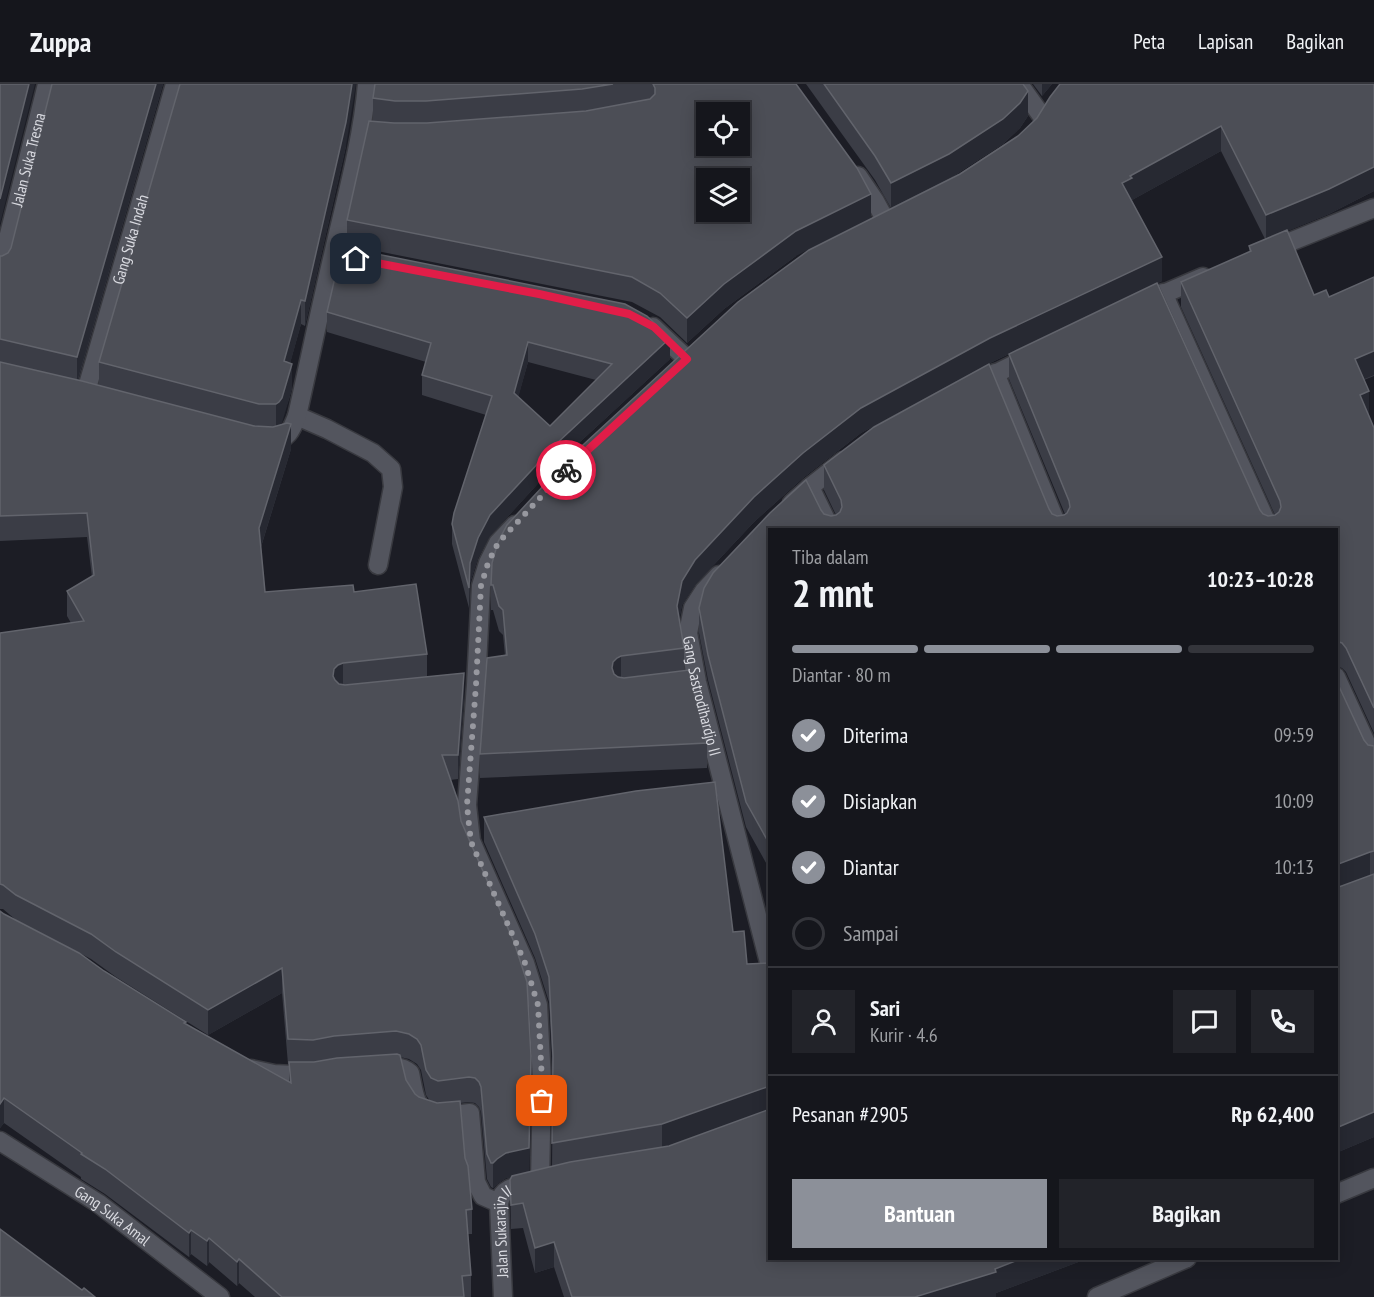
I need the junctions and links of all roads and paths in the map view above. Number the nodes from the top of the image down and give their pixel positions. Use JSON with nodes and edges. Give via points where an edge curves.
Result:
{"nodes":[{"id":1,"x":47,"y":84,"type":"edge"},
{"id":2,"x":175,"y":84,"type":"edge"},
{"id":3,"x":367,"y":84,"type":"edge"},
{"id":4,"x":1019,"y":84,"type":"edge"},
{"id":5,"x":1053,"y":99,"type":"edge"},
{"id":6,"x":846,"y":159,"type":"edge"},
{"id":7,"x":1374,"y":209,"type":"edge"},
{"id":8,"x":906,"y":214,"type":"edge"},
{"id":9,"x":1252,"y":257,"type":"edge"},
{"id":10,"x":0,"y":270,"type":"edge"},
{"id":11,"x":1219,"y":270,"type":"edge"},
{"id":12,"x":1163,"y":293,"type":"junction"},
{"id":13,"x":1121,"y":313,"type":"edge"},
{"id":14,"x":636,"y":317,"type":"edge"},
{"id":15,"x":1047,"y":348,"type":"edge"},
{"id":16,"x":995,"y":373,"type":"junction"},
{"id":17,"x":670,"y":374,"type":"edge"},
{"id":18,"x":64,"y":390,"type":"edge"},
{"id":19,"x":956,"y":394,"type":"edge"},
{"id":20,"x":297,"y":416,"type":"junction"},
{"id":21,"x":257,"y":440,"type":"edge"},
{"id":22,"x":860,"y":448,"type":"edge"},
{"id":23,"x":810,"y":487,"type":"junction"},
{"id":24,"x":778,"y":516,"type":"edge"},
{"id":25,"x":522,"y":517,"type":"edge"},
{"id":26,"x":830,"y":528,"type":"edge"},
{"id":27,"x":1058,"y":528,"type":"edge"},
{"id":28,"x":1269,"y":528,"type":"edge"},
{"id":29,"x":733,"y":561,"type":"edge"},
{"id":30,"x":378,"y":566,"type":"dead end"},
{"id":31,"x":1338,"y":681,"type":"edge"},
{"id":32,"x":697,"y":682,"type":"junction"},
{"id":33,"x":676,"y":684,"type":"edge"},
{"id":34,"x":1374,"y":760,"type":"edge"},
{"id":35,"x":726,"y":794,"type":"junction"},
{"id":36,"x":704,"y":797,"type":"edge"},
{"id":37,"x":492,"y":822,"type":"edge"},
{"id":38,"x":469,"y":825,"type":"junction"},
{"id":39,"x":768,"y":958,"type":"edge"},
{"id":40,"x":240,"y":1065,"type":"edge"},
{"id":41,"x":364,"y":1070,"type":"edge"},
{"id":42,"x":324,"y":1074,"type":"edge"},
{"id":43,"x":0,"y":1140,"type":"edge"},
{"id":44,"x":558,"y":1178,"type":"edge"},
{"id":45,"x":1374,"y":1178,"type":"edge"},
{"id":46,"x":540,"y":1182,"type":"junction"},
{"id":47,"x":1338,"y":1193,"type":"edge"},
{"id":48,"x":499,"y":1203,"type":"junction"},
{"id":49,"x":1182,"y":1260,"type":"edge"},
{"id":50,"x":220,"y":1297,"type":"edge"},
{"id":51,"x":503,"y":1297,"type":"edge"},
{"id":52,"x":1097,"y":1297,"type":"edge"}],
"edges":[{"from":1,"to":10,"type":"street","name":"Jalan Suka Tresna"},
{"from":2,"to":18,"type":"street","name":"Gang Suka Indah","via":[[91,397]]},
{"from":3,"to":20,"type":"street","via":[[366,134],[355,164],[339,256]]},
{"from":4,"to":5,"type":"street","via":[[1038,120]]},
{"from":6,"to":8,"type":"street","via":[[866,187],[882,226]]},
{"from":7,"to":9,"type":"street"},
{"from":11,"to":12,"type":"street"},
{"from":12,"to":13,"type":"street"},
{"from":12,"to":28,"type":"street"},
{"from":14,"to":17,"type":"street","via":[[691,355]]},
{"from":15,"to":16,"type":"street"},
{"from":16,"to":19,"type":"street"},
{"from":16,"to":27,"type":"street"},
{"from":20,"to":21,"type":"street","via":[[291,432],[278,441]]},
{"from":20,"to":30,"type":"street","via":[[373,453],[391,469],[393,487]]},
{"from":22,"to":23,"type":"street"},
{"from":23,"to":24,"type":"street"},
{"from":23,"to":26,"type":"street"},
{"from":25,"to":38,"type":"street","via":[[498,543],[481,586],[468,686]]},
{"from":29,"to":32,"type":"street","name":"Gang Sastrodihardjo II","via":[[693,608],[688,633]]},
{"from":31,"to":34,"type":"street"},
{"from":32,"to":33,"type":"street"},
{"from":32,"to":35,"type":"street","name":"Gang Sastrodihardjo II"},
{"from":35,"to":36,"type":"street"},
{"from":35,"to":39,"type":"street","name":"Gang Sastrodihardjo II"},
{"from":37,"to":38,"type":"street"},
{"from":38,"to":46,"type":"street","via":[[471,842],[525,963],[538,1005],[542,1081]]},
{"from":40,"to":42,"type":"street","via":[[274,1074]]},
{"from":41,"to":48,"type":"street","via":[[407,1070],[418,1105],[431,1116],[470,1113],[476,1182],[483,1196]]},
{"from":43,"to":50,"type":"street","name":"Gang Suka Amal","via":[[98,1203]]},
{"from":44,"to":46,"type":"street","name":"Jalan Sukarajin II"},
{"from":45,"to":47,"type":"street"},
{"from":46,"to":48,"type":"street","name":"Jalan Sukarajin II","via":[[509,1188],[502,1193]]},
{"from":48,"to":51,"type":"street","name":"Jalan Sukarajin II"},
{"from":49,"to":52,"type":"street"}]}
